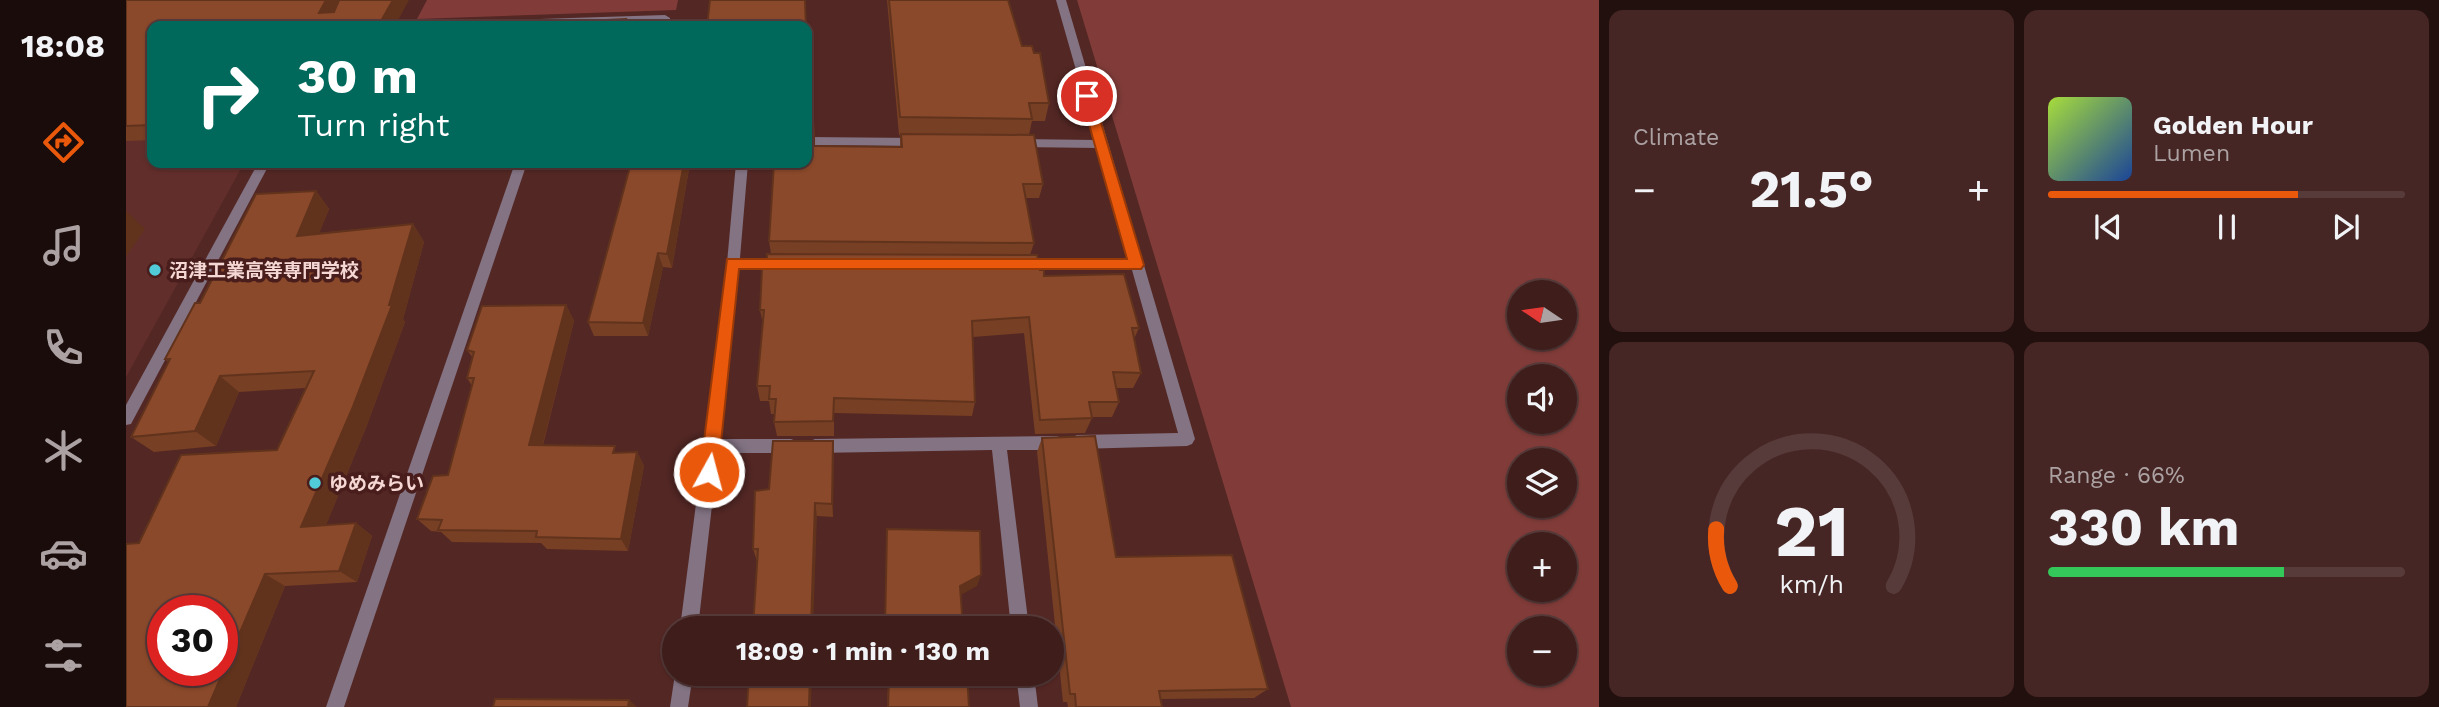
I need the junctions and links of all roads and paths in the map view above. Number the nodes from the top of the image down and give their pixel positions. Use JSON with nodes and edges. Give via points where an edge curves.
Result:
{"nodes":[{"id":1,"x":1061,"y":0,"type":"edge"},
{"id":2,"x":571,"y":21,"type":"edge"},
{"id":3,"x":665,"y":21,"type":"edge"},
{"id":4,"x":812,"y":141,"type":"edge"},
{"id":5,"x":933,"y":142,"type":"edge"},
{"id":6,"x":1003,"y":143,"type":"edge"},
{"id":7,"x":1101,"y":144,"type":"junction"},
{"id":8,"x":261,"y":168,"type":"edge"},
{"id":9,"x":519,"y":168,"type":"edge"},
{"id":10,"x":742,"y":168,"type":"edge"},
{"id":11,"x":733,"y":263,"type":"junction"},
{"id":12,"x":802,"y":264,"type":"edge"},
{"id":13,"x":1011,"y":264,"type":"edge"},
{"id":14,"x":1136,"y":265,"type":"junction"},
{"id":15,"x":126,"y":419,"type":"edge"},
{"id":16,"x":999,"y":445,"type":"junction"},
{"id":17,"x":712,"y":446,"type":"junction"},
{"id":18,"x":691,"y":616,"type":"edge"},
{"id":19,"x":1019,"y":616,"type":"edge"},
{"id":20,"x":683,"y":686,"type":"edge"},
{"id":21,"x":1026,"y":686,"type":"edge"},
{"id":22,"x":335,"y":707,"type":"edge"},
{"id":23,"x":680,"y":707,"type":"edge"},
{"id":24,"x":1029,"y":707,"type":"edge"}],
"edges":[{"from":1,"to":7,"type":"street"},
{"from":2,"to":3,"type":"street"},
{"from":4,"to":5,"type":"street"},
{"from":6,"to":7,"type":"street"},
{"from":7,"to":14,"type":"street"},
{"from":8,"to":15,"type":"street"},
{"from":9,"to":22,"type":"street"},
{"from":10,"to":11,"type":"street"},
{"from":11,"to":12,"type":"street"},
{"from":11,"to":17,"type":"street"},
{"from":13,"to":14,"type":"street"},
{"from":14,"to":16,"type":"street","via":[[1187,439]]},
{"from":16,"to":17,"type":"street"},
{"from":16,"to":19,"type":"street"},
{"from":17,"to":18,"type":"street"},
{"from":20,"to":23,"type":"street"},
{"from":21,"to":24,"type":"street"}]}
